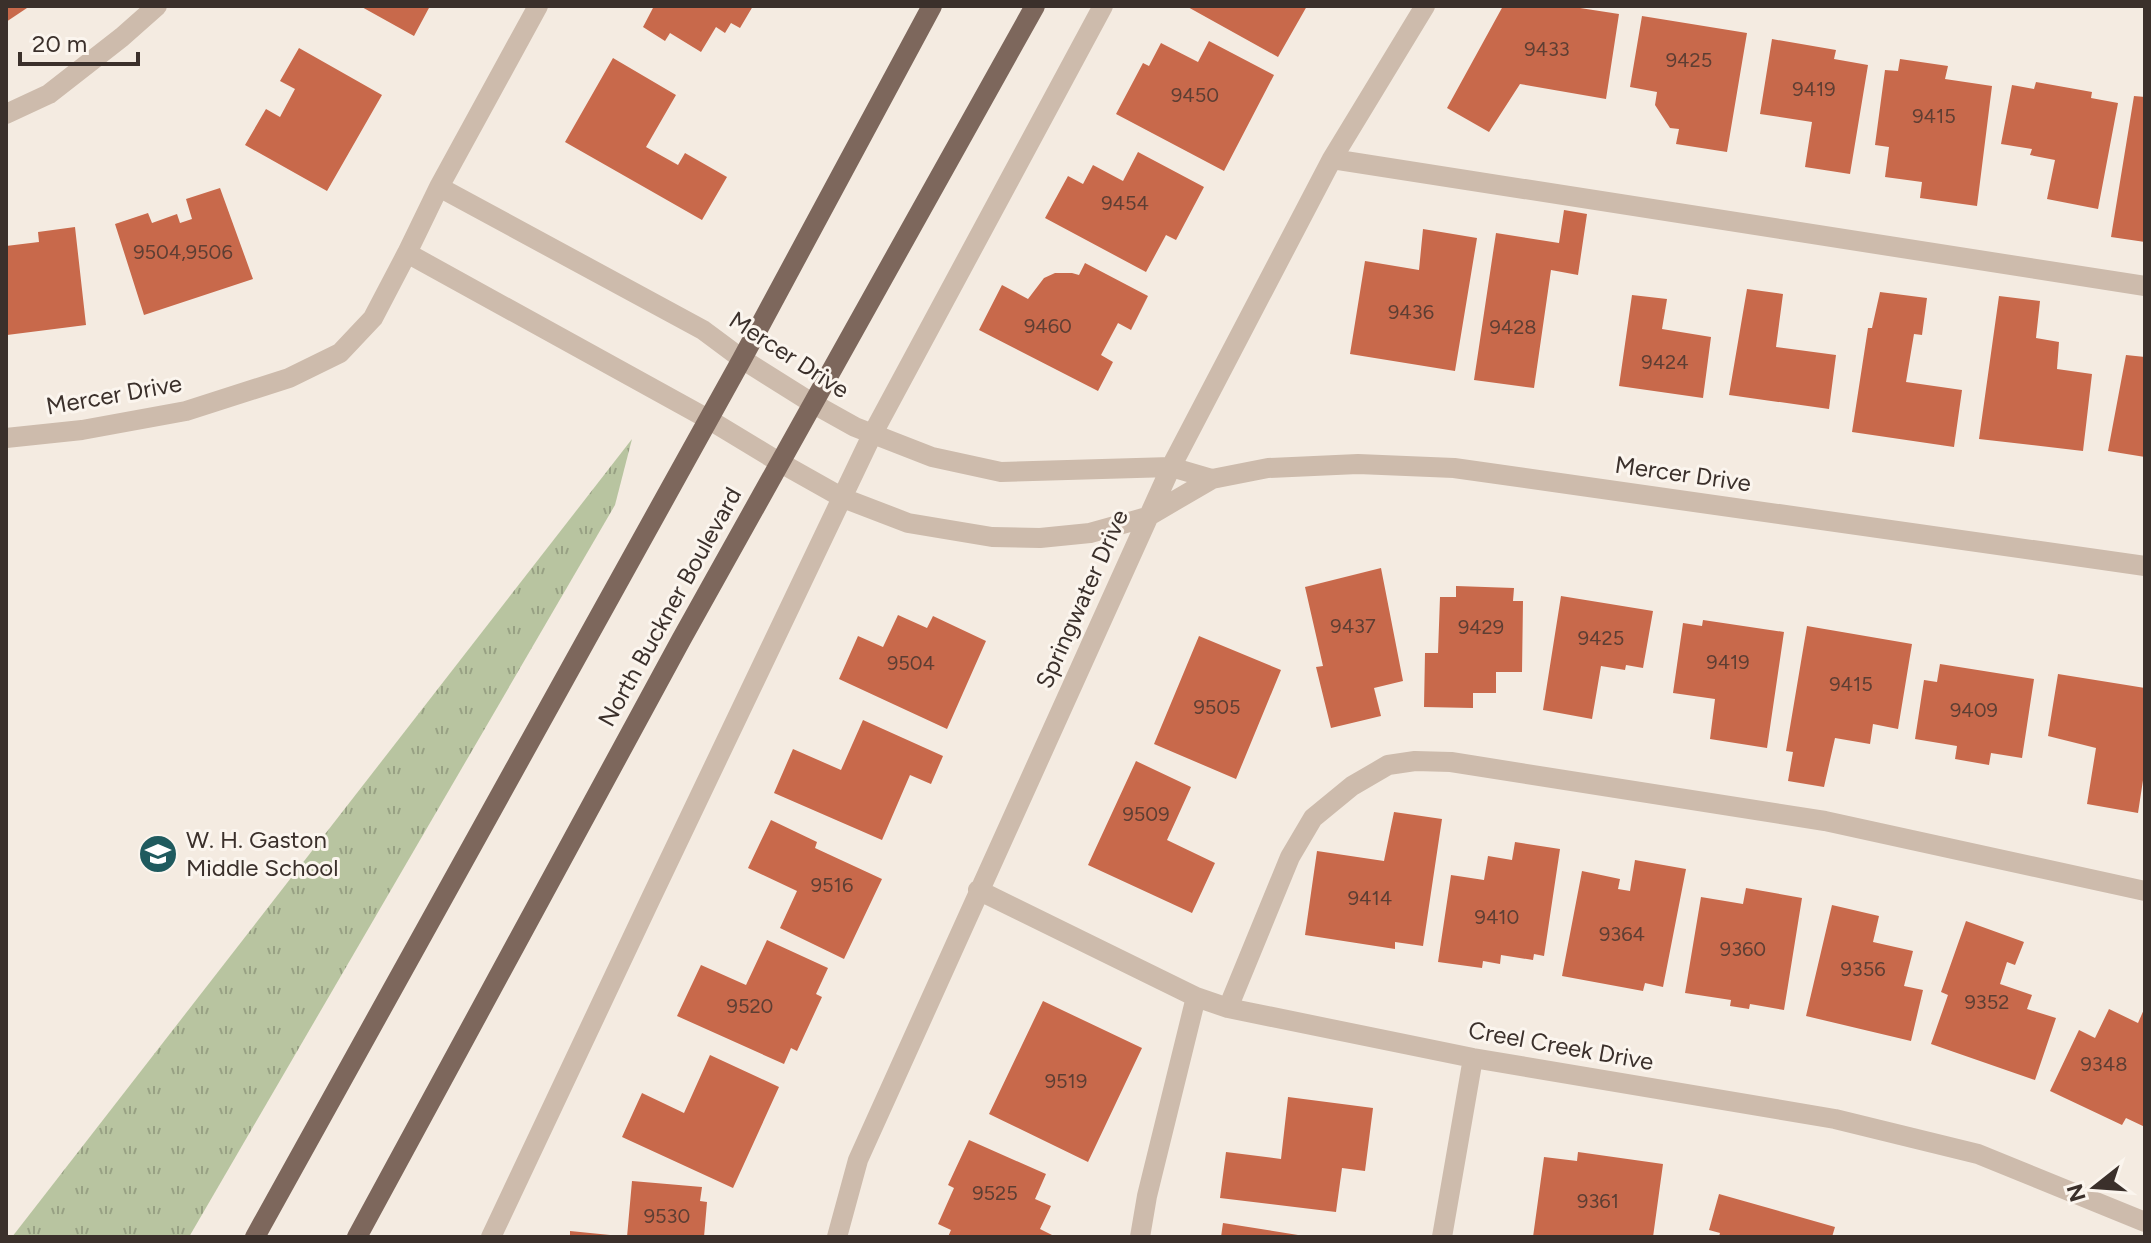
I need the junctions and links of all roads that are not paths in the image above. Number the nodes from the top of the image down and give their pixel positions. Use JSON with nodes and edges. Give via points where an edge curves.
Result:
{"nodes":[{"id":1,"x":157,"y":6,"type":"edge"},
{"id":2,"x":538,"y":6,"type":"edge"},
{"id":3,"x":932,"y":6,"type":"edge"},
{"id":4,"x":1035,"y":6,"type":"edge"},
{"id":5,"x":1103,"y":6,"type":"edge"},
{"id":6,"x":1425,"y":6,"type":"edge"},
{"id":7,"x":6,"y":114,"type":"edge"},
{"id":8,"x":1332,"y":159,"type":"junction"},
{"id":9,"x":439,"y":187,"type":"junction"},
{"id":10,"x":407,"y":253,"type":"junction"},
{"id":11,"x":2145,"y":286,"type":"edge"},
{"id":12,"x":742,"y":359,"type":"junction"},
{"id":13,"x":812,"y":403,"type":"junction"},
{"id":14,"x":708,"y":419,"type":"junction"},
{"id":15,"x":872,"y":435,"type":"junction"},
{"id":16,"x":6,"y":438,"type":"edge"},
{"id":17,"x":779,"y":462,"type":"junction"},
{"id":18,"x":1171,"y":467,"type":"junction"},
{"id":19,"x":1212,"y":479,"type":"junction"},
{"id":20,"x":843,"y":498,"type":"junction"},
{"id":21,"x":1147,"y":517,"type":"junction"},
{"id":22,"x":2145,"y":566,"type":"edge"},
{"id":23,"x":978,"y":890,"type":"junction"},
{"id":24,"x":2145,"y":891,"type":"edge"},
{"id":25,"x":1196,"y":997,"type":"junction"},
{"id":26,"x":1228,"y":1008,"type":"junction"},
{"id":27,"x":1473,"y":1058,"type":"junction"},
{"id":28,"x":2145,"y":1222,"type":"edge"},
{"id":29,"x":255,"y":1237,"type":"edge"},
{"id":30,"x":357,"y":1237,"type":"edge"},
{"id":31,"x":491,"y":1237,"type":"edge"},
{"id":32,"x":837,"y":1237,"type":"edge"},
{"id":33,"x":1140,"y":1237,"type":"edge"},
{"id":34,"x":1442,"y":1237,"type":"edge"}],
"edges":[{"from":1,"to":7,"type":"street","via":[[49,94]]},
{"from":2,"to":9,"type":"street"},
{"from":3,"to":12,"type":"main road"},
{"from":4,"to":13,"type":"main road","name":"North Buckner Boulevard"},
{"from":5,"to":15,"type":"street"},
{"from":6,"to":8,"type":"street","name":"Springwater Drive"},
{"from":8,"to":11,"type":"street"},
{"from":8,"to":18,"type":"street","name":"Springwater Drive"},
{"from":9,"to":10,"type":"street","name":"Mercer Drive"},
{"from":9,"to":12,"type":"street","name":"Mercer Drive","via":[[703,330]]},
{"from":10,"to":14,"type":"street","name":"Mercer Drive"},
{"from":10,"to":16,"type":"street","name":"Mercer Drive","via":[[373,318],[340,353],[289,378],[186,411]]},
{"from":12,"to":13,"type":"street","name":"Mercer Drive"},
{"from":12,"to":14,"type":"main road"},
{"from":13,"to":15,"type":"street","name":"Mercer Drive"},
{"from":13,"to":17,"type":"main road","name":"North Buckner Boulevard"},
{"from":14,"to":17,"type":"street","name":"Mercer Drive"},
{"from":14,"to":29,"type":"main road"},
{"from":15,"to":18,"type":"street","name":"Mercer Drive","via":[[932,457],[1001,472]]},
{"from":15,"to":20,"type":"street"},
{"from":17,"to":20,"type":"street","name":"Mercer Drive"},
{"from":17,"to":30,"type":"main road","name":"North Buckner Boulevard"},
{"from":18,"to":19,"type":"street","name":"Mercer Drive"},
{"from":18,"to":21,"type":"street","name":"Springwater Drive"},
{"from":19,"to":21,"type":"street","name":"Mercer Drive"},
{"from":19,"to":22,"type":"street","name":"Mercer Drive","via":[[1268,468],[1454,468]]},
{"from":20,"to":21,"type":"street","name":"Mercer Drive","via":[[908,523],[992,537],[1090,533]]},
{"from":20,"to":31,"type":"street"},
{"from":21,"to":23,"type":"street","name":"Springwater Drive"},
{"from":23,"to":25,"type":"street","name":"Creel Creek Drive"},
{"from":23,"to":32,"type":"street","name":"Springwater Drive","via":[[858,1160]]},
{"from":24,"to":26,"type":"street","via":[[1825,821],[1451,762],[1415,761],[1388,765],[1313,818],[1290,857]]},
{"from":25,"to":26,"type":"street","name":"Creel Creek Drive"},
{"from":25,"to":33,"type":"street"},
{"from":26,"to":27,"type":"street","name":"Creel Creek Drive"},
{"from":27,"to":28,"type":"street","name":"Creel Creek Drive","via":[[1835,1119],[1950,1147]]},
{"from":27,"to":34,"type":"street"}]}
